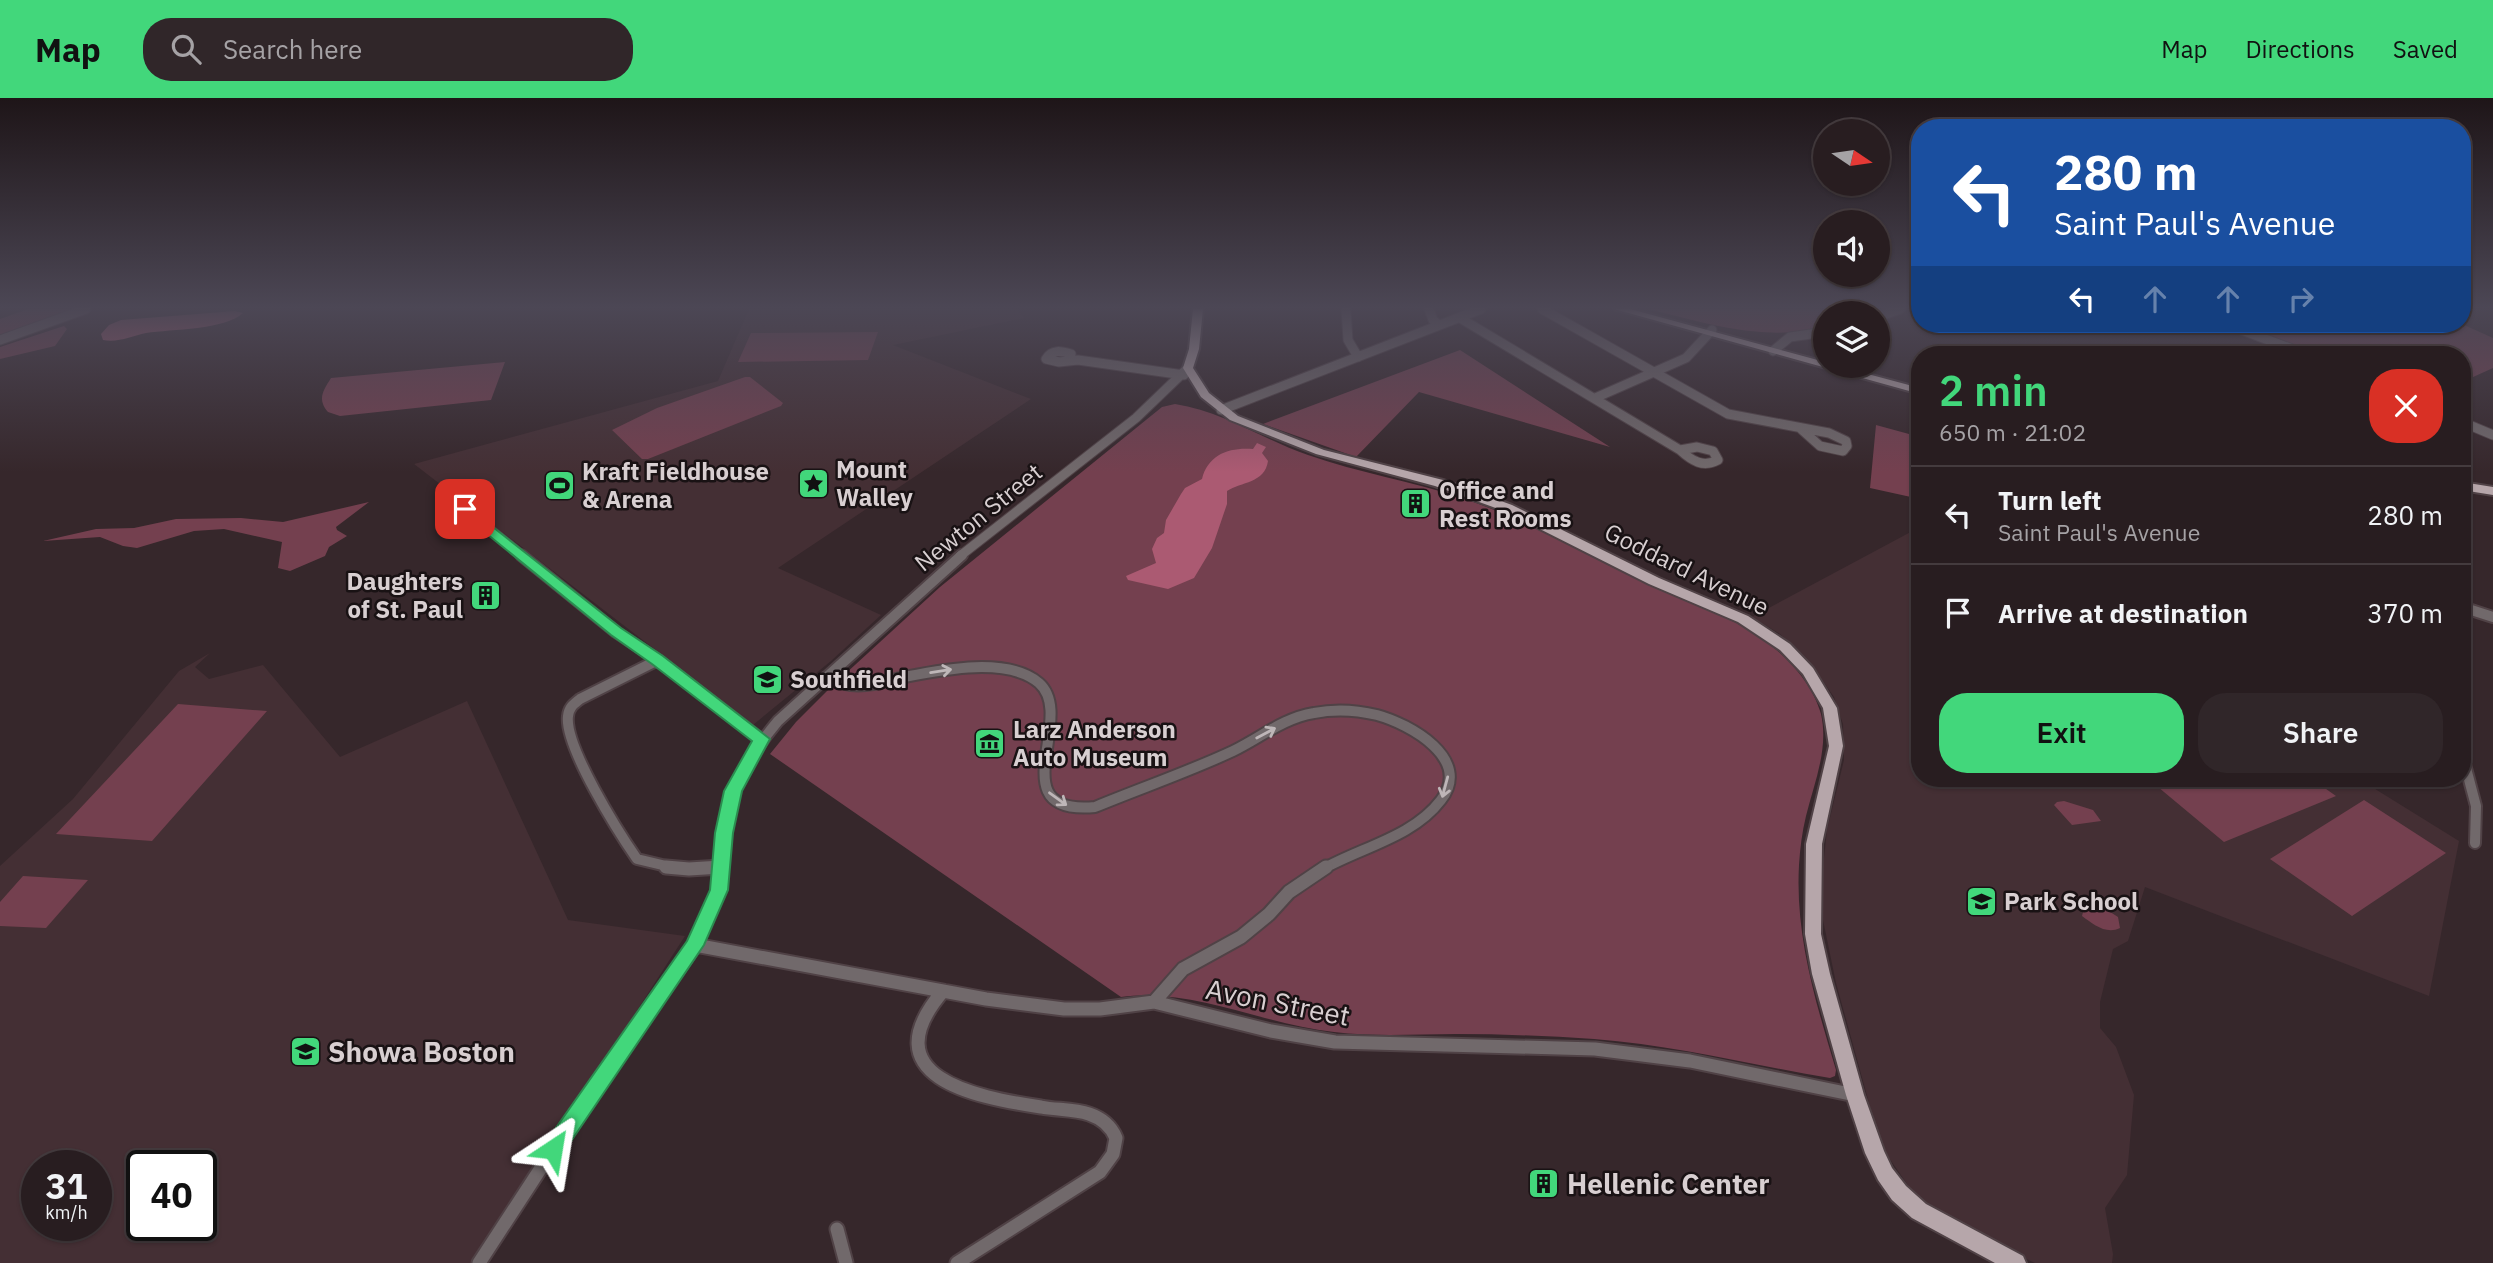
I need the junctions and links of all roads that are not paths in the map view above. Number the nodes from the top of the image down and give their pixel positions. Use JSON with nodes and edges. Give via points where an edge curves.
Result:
{"nodes":[{"id":1,"x":1109,"y":363,"type":"edge"},
{"id":2,"x":1189,"y":363,"type":"edge"},
{"id":3,"x":1339,"y":363,"type":"edge"},
{"id":4,"x":1537,"y":363,"type":"edge"},
{"id":5,"x":1639,"y":363,"type":"edge"},
{"id":6,"x":1675,"y":363,"type":"edge"},
{"id":7,"x":1186,"y":372,"type":"junction"},
{"id":8,"x":1656,"y":373,"type":"junction"},
{"id":9,"x":1875,"y":378,"type":"edge"},
{"id":10,"x":1890,"y":378,"type":"edge"},
{"id":11,"x":1911,"y":384,"type":"edge"},
{"id":12,"x":1911,"y":388,"type":"edge"},
{"id":13,"x":1595,"y":398,"type":"junction"},
{"id":14,"x":1221,"y":410,"type":"junction"},
{"id":15,"x":2471,"y":426,"type":"edge"},
{"id":16,"x":1801,"y":429,"type":"junction"},
{"id":17,"x":2493,"y":435,"type":"edge"},
{"id":18,"x":1680,"y":450,"type":"dead end"},
{"id":19,"x":2471,"y":487,"type":"edge"},
{"id":20,"x":2493,"y":491,"type":"edge"},
{"id":21,"x":2471,"y":493,"type":"edge"},
{"id":22,"x":2493,"y":497,"type":"edge"},
{"id":23,"x":465,"y":509,"type":"dead end"},
{"id":24,"x":2471,"y":610,"type":"edge"},
{"id":25,"x":2493,"y":617,"type":"edge"},
{"id":26,"x":658,"y":660,"type":"junction"},
{"id":27,"x":826,"y":677,"type":"junction"},
{"id":28,"x":759,"y":743,"type":"junction"},
{"id":29,"x":2471,"y":787,"type":"edge"},
{"id":30,"x":2475,"y":843,"type":"dead end"},
{"id":31,"x":721,"y":867,"type":"junction"},
{"id":32,"x":695,"y":945,"type":"junction"},
{"id":33,"x":943,"y":991,"type":"junction"},
{"id":34,"x":1154,"y":1002,"type":"junction"},
{"id":35,"x":1855,"y":1095,"type":"junction"},
{"id":36,"x":837,"y":1229,"type":"dead end"},
{"id":37,"x":479,"y":1263,"type":"edge"},
{"id":38,"x":846,"y":1263,"type":"edge"},
{"id":39,"x":957,"y":1263,"type":"edge"},
{"id":40,"x":2016,"y":1263,"type":"edge"}],
"edges":[{"from":1,"to":7,"type":"street"},
{"from":2,"to":7,"type":"main road"},
{"from":3,"to":14,"type":"street"},
{"from":4,"to":13,"type":"street"},
{"from":5,"to":8,"type":"street"},
{"from":6,"to":8,"type":"street"},
{"from":7,"to":14,"type":"main road","name":"Goddard Avenue"},
{"from":7,"to":27,"type":"street","name":"Newton Street","via":[[1136,418],[953,562]]},
{"from":8,"to":13,"type":"street"},
{"from":8,"to":16,"type":"street","via":[[1728,414]]},
{"from":9,"to":12,"type":"main road"},
{"from":10,"to":11,"type":"main road"},
{"from":13,"to":18,"type":"street"},
{"from":14,"to":35,"type":"main road","name":"Goddard Avenue","via":[[1320,452],[1439,483],[1508,508],[1654,581],[1743,619],[1785,647],[1808,671],[1830,709],[1836,746],[1814,844],[1813,934]]},
{"from":15,"to":17,"type":"street"},
{"from":16,"to":16,"type":"street","via":[[1838,436],[1847,446],[1843,451],[1827,449]]},
{"from":19,"to":20,"type":"main road"},
{"from":21,"to":22,"type":"main road"},
{"from":23,"to":26,"type":"street","via":[[616,632]]},
{"from":24,"to":25,"type":"street"},
{"from":26,"to":28,"type":"street"},
{"from":26,"to":31,"type":"street","via":[[570,707],[569,737],[613,825],[636,859],[698,871]]},
{"from":27,"to":28,"type":"street","name":"Newton Street"},
{"from":27,"to":34,"type":"street","one_way":true,"via":[[867,685],[965,668],[1030,677],[1048,696],[1051,709],[1048,752],[1042,767],[1048,793],[1060,804],[1081,809],[1234,750],[1299,716],[1354,711],[1387,718],[1424,735],[1441,753],[1449,783],[1444,797],[1428,813],[1397,835],[1328,866],[1289,891],[1241,937],[1186,965],[1167,981]]},
{"from":28,"to":31,"type":"street","name":"Newton Street","via":[[733,791]]},
{"from":29,"to":30,"type":"street","via":[[2476,806]]},
{"from":31,"to":32,"type":"street","name":"Newton Street","via":[[719,890]]},
{"from":32,"to":33,"type":"street","name":"Avon Street"},
{"from":32,"to":37,"type":"street","name":"Newton Street"},
{"from":33,"to":34,"type":"street","name":"Avon Street","via":[[1064,1009]]},
{"from":33,"to":39,"type":"street","via":[[923,1018],[916,1038],[919,1055],[929,1070],[968,1092],[1088,1114],[1105,1121],[1117,1143],[1114,1157],[1100,1172]]},
{"from":34,"to":35,"type":"street","name":"Avon Street","via":[[1335,1042],[1595,1049],[1690,1061]]},
{"from":35,"to":40,"type":"main road","name":"Goddard Avenue","via":[[1875,1153],[1899,1193],[1936,1222]]},
{"from":36,"to":38,"type":"street"}]}
